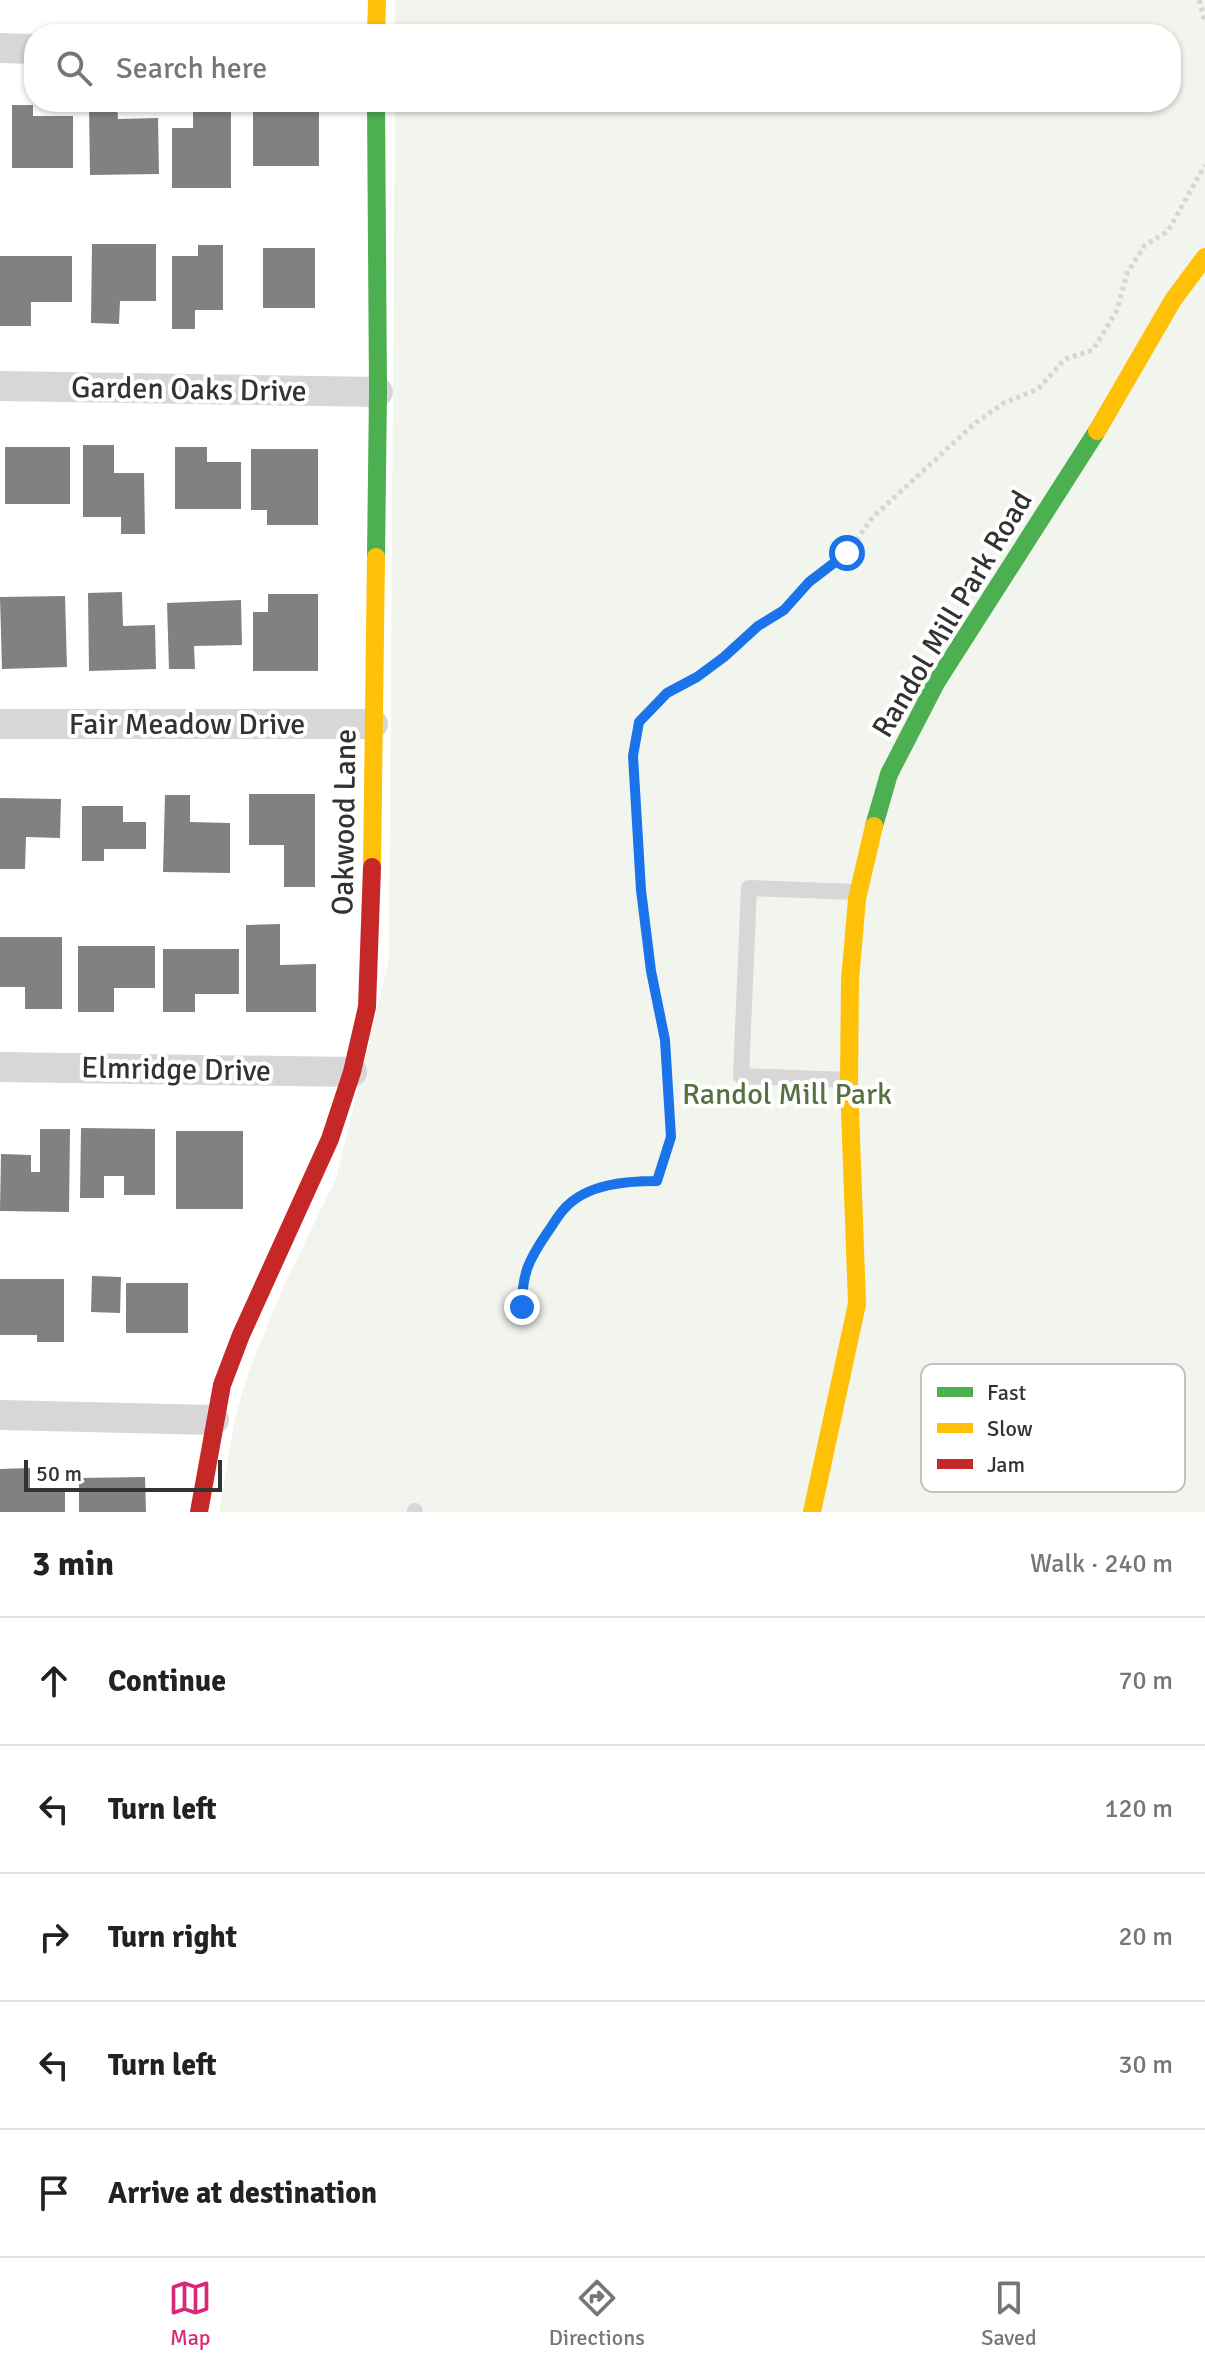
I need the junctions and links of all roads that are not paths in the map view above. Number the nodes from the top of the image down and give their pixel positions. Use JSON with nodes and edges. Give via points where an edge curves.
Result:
{"nodes":[{"id":1,"x":377,"y":0,"type":"edge"},
{"id":2,"x":376,"y":24,"type":"edge"},
{"id":3,"x":0,"y":48,"type":"edge"},
{"id":4,"x":24,"y":49,"type":"edge"},
{"id":5,"x":376,"y":112,"type":"edge"},
{"id":6,"x":1205,"y":257,"type":"edge"},
{"id":7,"x":0,"y":386,"type":"edge"},
{"id":8,"x":378,"y":392,"type":"junction"},
{"id":9,"x":0,"y":724,"type":"edge"},
{"id":10,"x":373,"y":724,"type":"junction"},
{"id":11,"x":858,"y":893,"type":"junction"},
{"id":12,"x":0,"y":1067,"type":"edge"},
{"id":13,"x":352,"y":1072,"type":"junction"},
{"id":14,"x":849,"y":1080,"type":"junction"},
{"id":15,"x":0,"y":1415,"type":"edge"},
{"id":16,"x":214,"y":1420,"type":"junction"},
{"id":17,"x":199,"y":1512,"type":"edge"},
{"id":18,"x":812,"y":1512,"type":"edge"}],
"edges":[{"from":1,"to":2,"type":"street"},
{"from":3,"to":4,"type":"street"},
{"from":5,"to":8,"type":"street","name":"Oakwood Lane"},
{"from":6,"to":11,"type":"street","name":"Randol Mill Park Road","via":[[1173,300],[1076,468],[936,683],[889,774]]},
{"from":7,"to":8,"type":"street","name":"Garden Oaks Drive"},
{"from":8,"to":10,"type":"street","name":"Oakwood Lane"},
{"from":9,"to":10,"type":"street","name":"Fair Meadow Drive"},
{"from":10,"to":13,"type":"street","name":"Oakwood Lane","via":[[367,1007]]},
{"from":11,"to":14,"type":"street","name":"Randol Mill Park Road"},
{"from":11,"to":14,"type":"lane","via":[[749,888],[748,903],[741,1076]]},
{"from":12,"to":13,"type":"street","name":"Elmridge Drive"},
{"from":13,"to":16,"type":"street","name":"Oakwood Lane","via":[[330,1139],[241,1335]]},
{"from":14,"to":18,"type":"street","name":"Randol Mill Park Road","via":[[857,1304]]},
{"from":15,"to":16,"type":"street"},
{"from":16,"to":17,"type":"street","name":"Oakwood Lane"}]}
